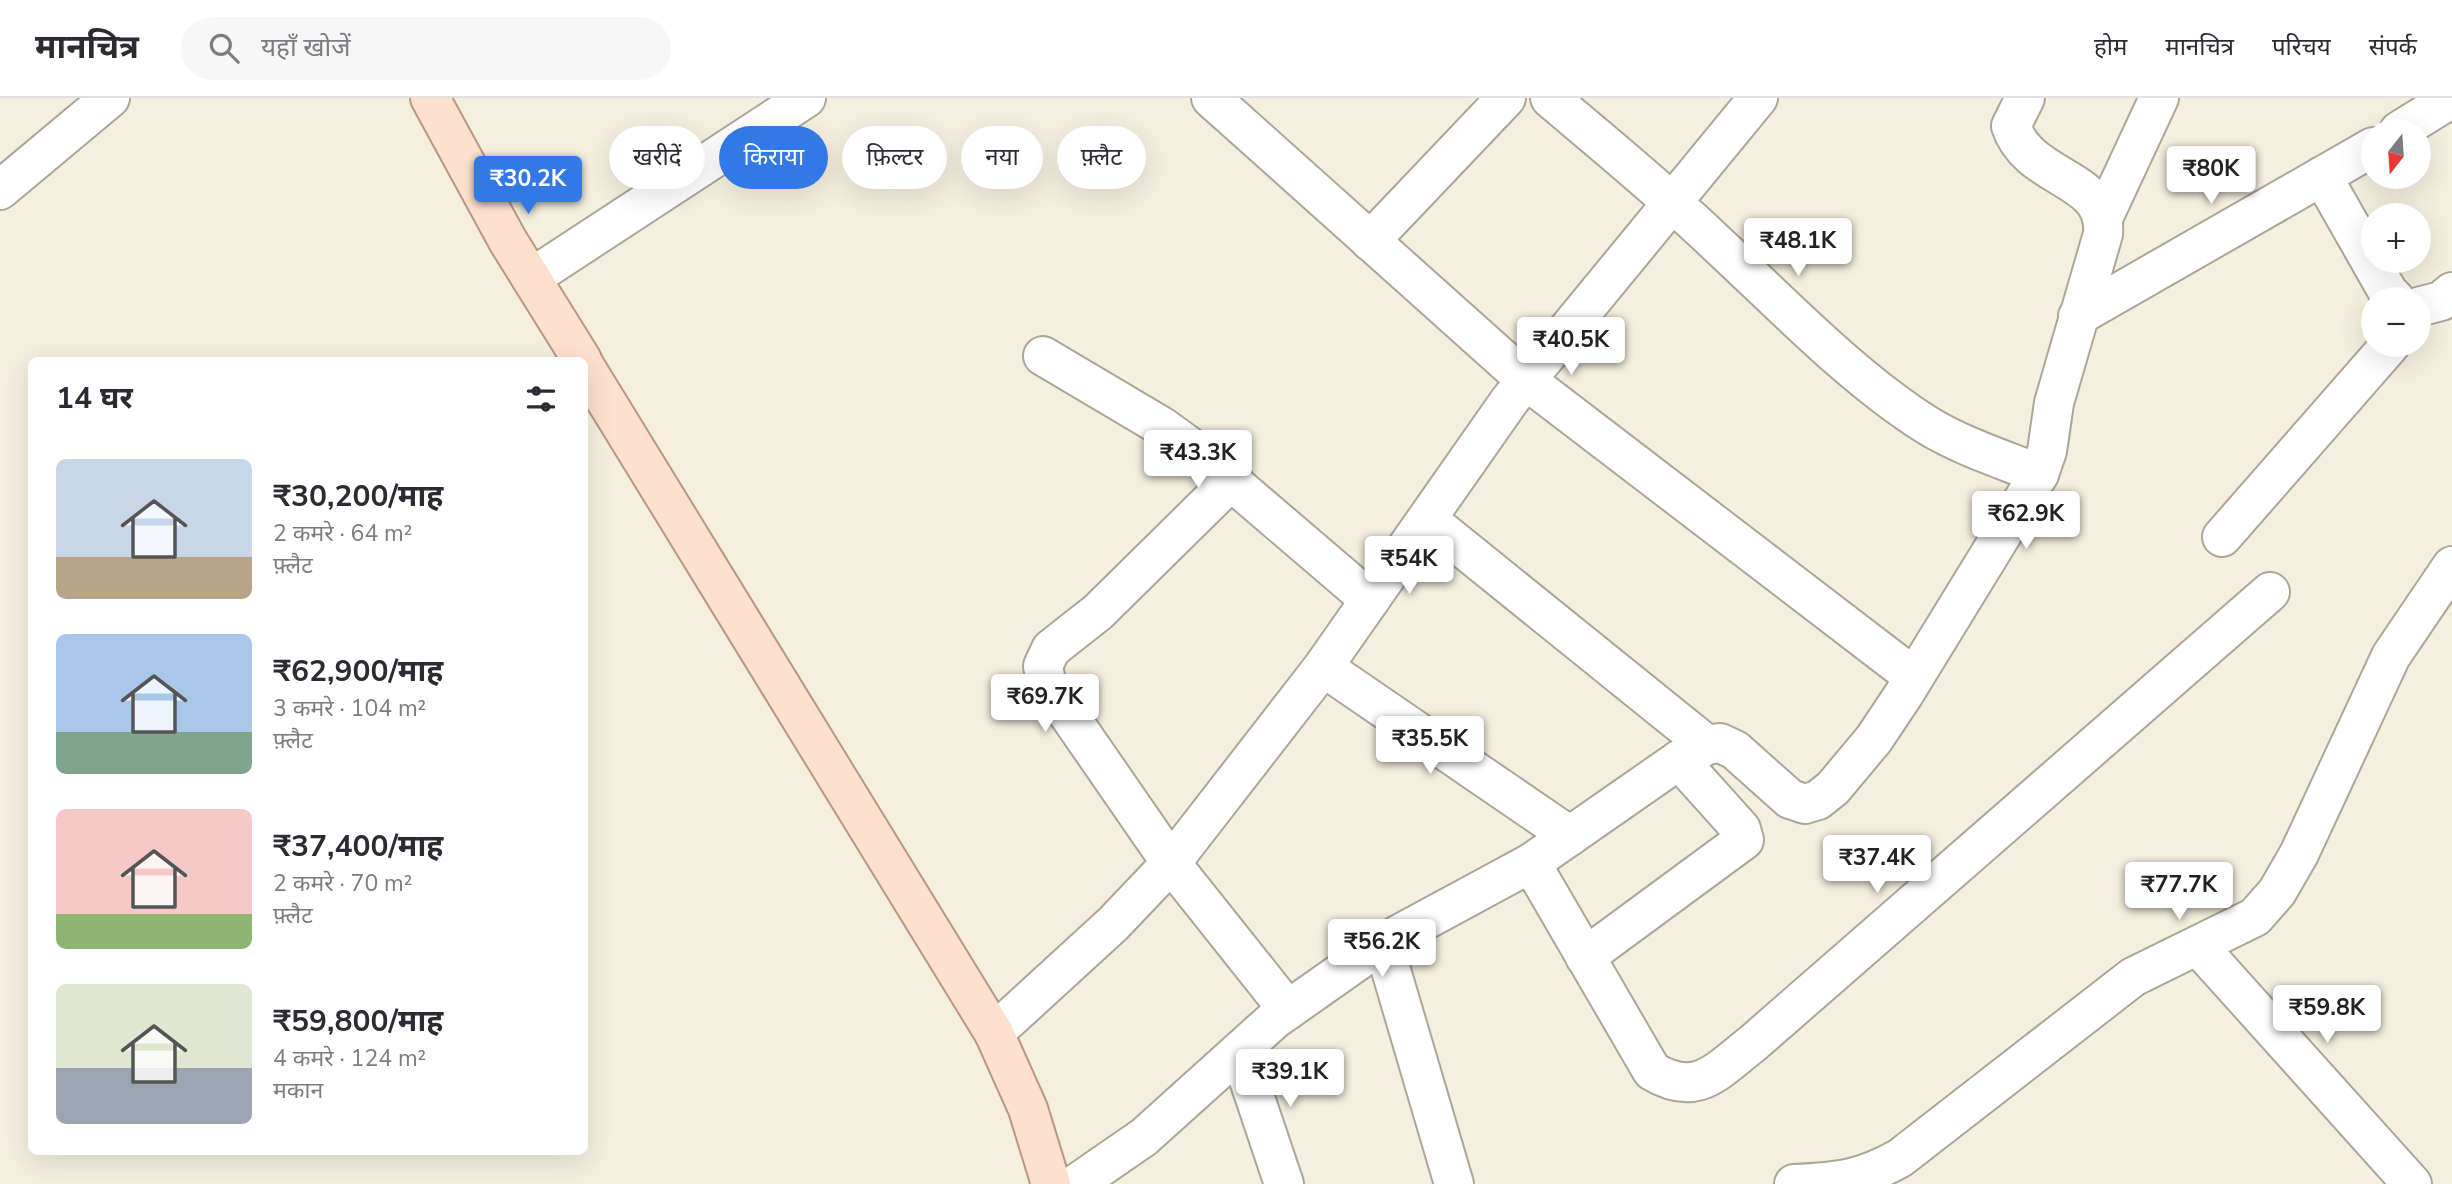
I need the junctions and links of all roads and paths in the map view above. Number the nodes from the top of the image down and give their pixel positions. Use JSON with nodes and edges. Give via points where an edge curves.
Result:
{"nodes":[{"id":1,"x":110,"y":98,"type":"edge"},
{"id":2,"x":430,"y":98,"type":"edge"},
{"id":3,"x":806,"y":98,"type":"edge"},
{"id":4,"x":1211,"y":98,"type":"edge"},
{"id":5,"x":1506,"y":98,"type":"edge"},
{"id":6,"x":1550,"y":98,"type":"edge"},
{"id":7,"x":1758,"y":98,"type":"edge"},
{"id":8,"x":2025,"y":98,"type":"edge"},
{"id":9,"x":2452,"y":98,"type":"edge"},
{"id":10,"x":2162,"y":104,"type":"edge"},
{"id":11,"x":2418,"y":119,"type":"edge"},
{"id":12,"x":2361,"y":154,"type":"edge"},
{"id":13,"x":2322,"y":176,"type":"junction"},
{"id":14,"x":0,"y":190,"type":"edge"},
{"id":15,"x":1672,"y":201,"type":"junction"},
{"id":16,"x":2104,"y":216,"type":"junction"},
{"id":17,"x":1370,"y":241,"type":"junction"},
{"id":18,"x":531,"y":278,"type":"junction"},
{"id":19,"x":2385,"y":287,"type":"edge"},
{"id":20,"x":2078,"y":316,"type":"junction"},
{"id":21,"x":1043,"y":356,"type":"dead end"},
{"id":22,"x":579,"y":357,"type":"edge"},
{"id":23,"x":2380,"y":357,"type":"edge"},
{"id":24,"x":588,"y":371,"type":"edge"},
{"id":25,"x":1526,"y":380,"type":"junction"},
{"id":26,"x":2039,"y":474,"type":"junction"},
{"id":27,"x":1233,"y":479,"type":"junction"},
{"id":28,"x":1427,"y":519,"type":"junction"},
{"id":29,"x":2222,"y":537,"type":"dead end"},
{"id":30,"x":2452,"y":566,"type":"edge"},
{"id":31,"x":2270,"y":592,"type":"dead end"},
{"id":32,"x":1370,"y":600,"type":"junction"},
{"id":33,"x":1323,"y":667,"type":"junction"},
{"id":34,"x":1914,"y":677,"type":"junction"},
{"id":35,"x":1693,"y":752,"type":"junction"},
{"id":36,"x":1570,"y":836,"type":"junction"},
{"id":37,"x":1171,"y":863,"type":"junction"},
{"id":38,"x":1531,"y":863,"type":"junction"},
{"id":39,"x":1382,"y":943,"type":"junction"},
{"id":40,"x":2198,"y":946,"type":"junction"},
{"id":41,"x":1585,"y":957,"type":"junction"},
{"id":42,"x":1287,"y":1010,"type":"junction"},
{"id":43,"x":994,"y":1033,"type":"junction"},
{"id":44,"x":1240,"y":1053,"type":"junction"},
{"id":45,"x":1892,"y":1178,"type":"edge"},
{"id":46,"x":2402,"y":1180,"type":"edge"},
{"id":47,"x":1051,"y":1184,"type":"edge"},
{"id":48,"x":1076,"y":1184,"type":"edge"},
{"id":49,"x":1284,"y":1184,"type":"edge"},
{"id":50,"x":1454,"y":1184,"type":"edge"},
{"id":51,"x":1794,"y":1184,"type":"edge"}],
"edges":[{"from":1,"to":14,"type":"street"},
{"from":2,"to":18,"type":"main road"},
{"from":3,"to":18,"type":"street"},
{"from":4,"to":17,"type":"street"},
{"from":5,"to":17,"type":"street"},
{"from":6,"to":15,"type":"street"},
{"from":7,"to":15,"type":"street"},
{"from":8,"to":16,"type":"street","via":[[2011,126],[2017,144],[2033,160],[2094,198]]},
{"from":9,"to":11,"type":"street"},
{"from":10,"to":16,"type":"street"},
{"from":12,"to":13,"type":"street"},
{"from":13,"to":19,"type":"street"},
{"from":13,"to":20,"type":"street"},
{"from":15,"to":25,"type":"street"},
{"from":15,"to":26,"type":"street","via":[[1813,334],[1899,405],[1964,443]]},
{"from":16,"to":20,"type":"street","via":[[2103,234]]},
{"from":17,"to":25,"type":"street"},
{"from":18,"to":22,"type":"main road"},
{"from":20,"to":26,"type":"street"},
{"from":21,"to":27,"type":"street","via":[[1161,426]]},
{"from":23,"to":29,"type":"street"},
{"from":24,"to":43,"type":"main road"},
{"from":25,"to":28,"type":"street"},
{"from":25,"to":34,"type":"street"},
{"from":26,"to":34,"type":"street"},
{"from":27,"to":32,"type":"street"},
{"from":27,"to":37,"type":"street","via":[[1098,612],[1051,649],[1042,666],[1046,682]]},
{"from":28,"to":32,"type":"street"},
{"from":28,"to":35,"type":"street"},
{"from":30,"to":40,"type":"street","via":[[2391,656],[2277,892],[2255,917]]},
{"from":31,"to":41,"type":"street","via":[[1752,1044],[1705,1078],[1686,1086],[1652,1071]]},
{"from":32,"to":33,"type":"street"},
{"from":33,"to":36,"type":"street"},
{"from":33,"to":37,"type":"street"},
{"from":34,"to":35,"type":"street","via":[[1874,739],[1818,800],[1805,804],[1790,799],[1735,750],[1720,743]]},
{"from":35,"to":36,"type":"street"},
{"from":35,"to":41,"type":"street","via":[[1744,840]]},
{"from":36,"to":38,"type":"street"},
{"from":37,"to":42,"type":"street"},
{"from":37,"to":43,"type":"street","via":[[1113,924]]},
{"from":38,"to":39,"type":"street"},
{"from":38,"to":41,"type":"street"},
{"from":39,"to":42,"type":"street"},
{"from":39,"to":50,"type":"street"},
{"from":40,"to":45,"type":"street","via":[[2133,977],[1900,1158]]},
{"from":40,"to":46,"type":"street"},
{"from":42,"to":44,"type":"street"},
{"from":43,"to":47,"type":"main road","via":[[1028,1109]]},
{"from":44,"to":48,"type":"street","via":[[1144,1137]]},
{"from":44,"to":49,"type":"street"},
{"from":45,"to":51,"type":"street"}]}
